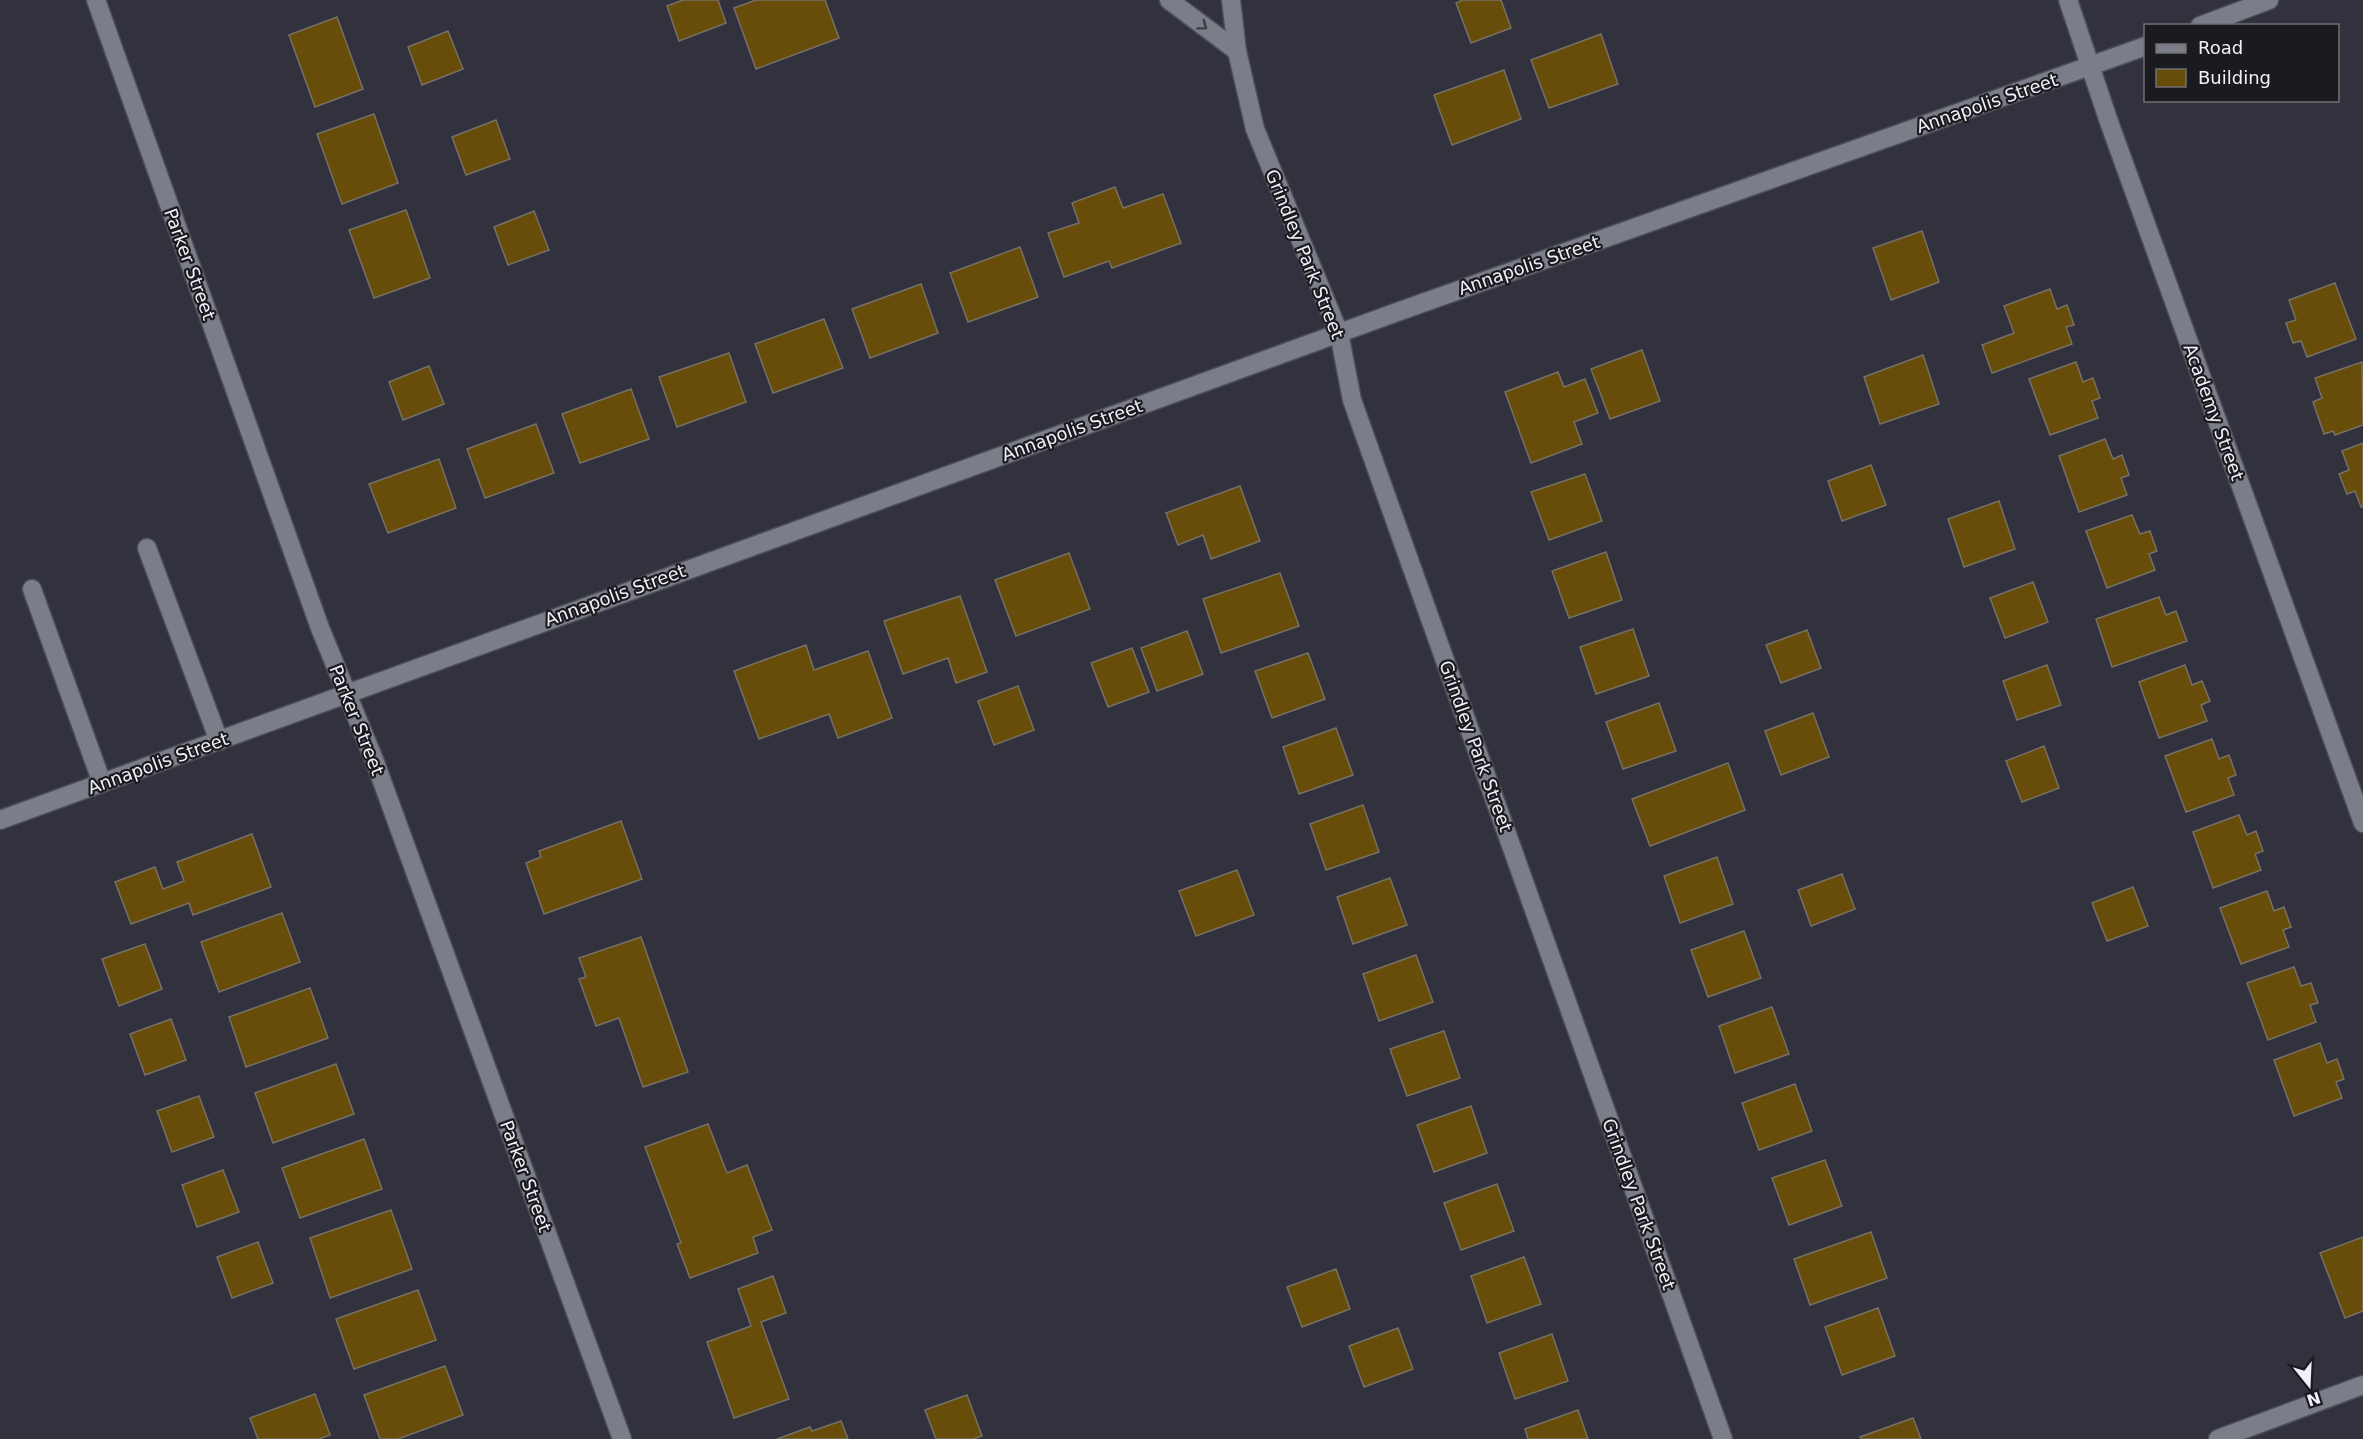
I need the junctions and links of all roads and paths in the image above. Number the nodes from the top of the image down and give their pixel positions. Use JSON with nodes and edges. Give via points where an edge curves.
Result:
{"nodes":[{"id":1,"x":96,"y":0,"type":"edge"},
{"id":2,"x":1168,"y":0,"type":"edge"},
{"id":3,"x":1231,"y":0,"type":"edge"},
{"id":4,"x":2068,"y":0,"type":"edge"},
{"id":5,"x":2269,"y":0,"type":"edge"},
{"id":6,"x":2205,"y":24,"type":"edge"},
{"id":7,"x":2144,"y":46,"type":"edge"},
{"id":8,"x":1237,"y":51,"type":"junction"},
{"id":9,"x":2091,"y":66,"type":"junction"},
{"id":10,"x":1339,"y":333,"type":"junction"},
{"id":11,"x":147,"y":548,"type":"dead end"},
{"id":12,"x":32,"y":589,"type":"dead end"},
{"id":13,"x":346,"y":694,"type":"junction"},
{"id":14,"x":219,"y":741,"type":"junction"},
{"id":15,"x":102,"y":783,"type":"junction"},
{"id":16,"x":0,"y":820,"type":"edge"},
{"id":17,"x":2363,"y":823,"type":"edge"},
{"id":18,"x":2363,"y":1384,"type":"edge"},
{"id":19,"x":622,"y":1439,"type":"edge"},
{"id":20,"x":1723,"y":1439,"type":"edge"},
{"id":21,"x":2218,"y":1439,"type":"edge"}],
"edges":[{"from":1,"to":13,"type":"street","name":"Parker Street"},
{"from":2,"to":8,"type":"street","one_way":true},
{"from":3,"to":8,"type":"street","name":"Grindley Park Street"},
{"from":4,"to":9,"type":"street","name":"Academy Street"},
{"from":5,"to":6,"type":"street"},
{"from":7,"to":9,"type":"street","name":"Annapolis Street"},
{"from":8,"to":10,"type":"street","name":"Grindley Park Street","via":[[1255,129]]},
{"from":9,"to":10,"type":"street","name":"Annapolis Street"},
{"from":9,"to":17,"type":"street","name":"Academy Street"},
{"from":10,"to":13,"type":"street","name":"Annapolis Street"},
{"from":10,"to":20,"type":"street","name":"Grindley Park Street","via":[[1352,400]]},
{"from":11,"to":14,"type":"street"},
{"from":12,"to":15,"type":"street"},
{"from":13,"to":14,"type":"street","name":"Annapolis Street"},
{"from":13,"to":19,"type":"street","name":"Parker Street","via":[[375,762]]},
{"from":14,"to":15,"type":"street","name":"Annapolis Street"},
{"from":15,"to":16,"type":"street","name":"Annapolis Street"},
{"from":18,"to":21,"type":"street"}]}
